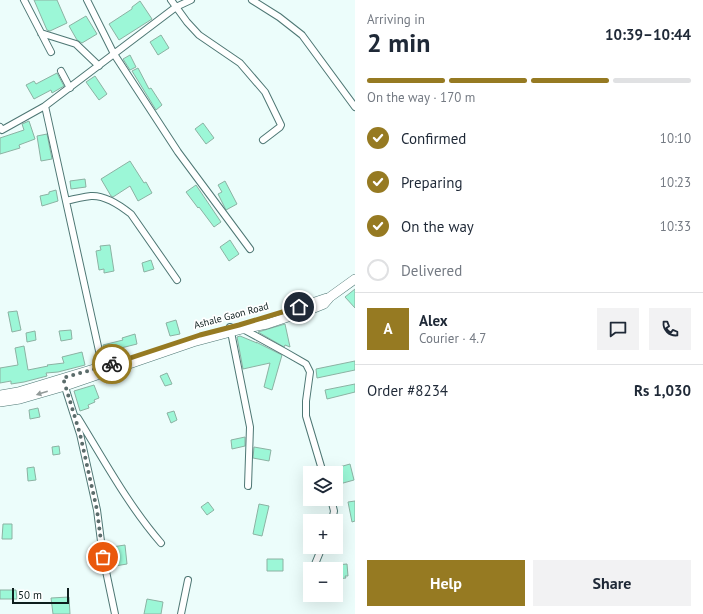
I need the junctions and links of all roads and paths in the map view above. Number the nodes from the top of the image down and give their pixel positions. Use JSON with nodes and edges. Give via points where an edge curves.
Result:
{"nodes":[{"id":1,"x":24,"y":0,"type":"edge"},
{"id":2,"x":87,"y":0,"type":"edge"},
{"id":3,"x":171,"y":0,"type":"edge"},
{"id":4,"x":191,"y":0,"type":"edge"},
{"id":5,"x":252,"y":0,"type":"edge"},
{"id":6,"x":176,"y":7,"type":"junction"},
{"id":7,"x":41,"y":33,"type":"junction"},
{"id":8,"x":51,"y":52,"type":"dead end"},
{"id":9,"x":114,"y":54,"type":"junction"},
{"id":10,"x":99,"y":66,"type":"junction"},
{"id":11,"x":61,"y":70,"type":"dead end"},
{"id":12,"x":70,"y":88,"type":"junction"},
{"id":13,"x":46,"y":106,"type":"junction"},
{"id":14,"x":355,"y":107,"type":"edge"},
{"id":15,"x":1,"y":129,"type":"edge"},
{"id":16,"x":263,"y":140,"type":"dead end"},
{"id":17,"x":66,"y":201,"type":"junction"},
{"id":18,"x":250,"y":249,"type":"dead end"},
{"id":19,"x":355,"y":279,"type":"edge"},
{"id":20,"x":177,"y":280,"type":"dead end"},
{"id":21,"x":235,"y":328,"type":"junction"},
{"id":22,"x":103,"y":370,"type":"junction"},
{"id":23,"x":64,"y":382,"type":"junction"},
{"id":24,"x":0,"y":395,"type":"edge"},
{"id":25,"x":19,"y":396,"type":"junction"},
{"id":26,"x":0,"y":402,"type":"edge"},
{"id":27,"x":73,"y":410,"type":"junction"},
{"id":28,"x":321,"y":466,"type":"edge"},
{"id":29,"x":248,"y":486,"type":"dead end"},
{"id":30,"x":161,"y":543,"type":"dead end"},
{"id":31,"x":188,"y":580,"type":"dead end"},
{"id":32,"x":115,"y":614,"type":"edge"},
{"id":33,"x":181,"y":614,"type":"edge"}],
"edges":[{"from":1,"to":7,"type":"street"},
{"from":2,"to":9,"type":"street"},
{"from":3,"to":6,"type":"street"},
{"from":4,"to":6,"type":"street"},
{"from":5,"to":14,"type":"street","via":[[302,35]]},
{"from":6,"to":9,"type":"street"},
{"from":6,"to":16,"type":"street","via":[[199,35],[240,63],[265,92],[281,125]]},
{"from":7,"to":8,"type":"street"},
{"from":7,"to":10,"type":"street","via":[[76,44]]},
{"from":9,"to":10,"type":"street"},
{"from":9,"to":18,"type":"street","via":[[178,152]]},
{"from":10,"to":12,"type":"street"},
{"from":11,"to":12,"type":"street"},
{"from":12,"to":13,"type":"street"},
{"from":13,"to":15,"type":"street"},
{"from":13,"to":17,"type":"street"},
{"from":17,"to":20,"type":"street","via":[[93,196],[109,200],[123,208],[131,214]]},
{"from":17,"to":22,"type":"street"},
{"from":19,"to":21,"type":"street","name":"Ashale Gaon Road","via":[[324,304],[266,324]]},
{"from":21,"to":22,"type":"street","name":"Ashale Gaon Road"},
{"from":21,"to":28,"type":"street","via":[[286,352],[309,368],[306,416]]},
{"from":21,"to":29,"type":"street","via":[[250,427]]},
{"from":22,"to":23,"type":"street","name":"Ashale Gaon Road"},
{"from":23,"to":25,"type":"street","name":"Ashale Gaon Road"},
{"from":23,"to":27,"type":"street"},
{"from":24,"to":25,"type":"street","name":"Ashale Gaon Road"},
{"from":25,"to":26,"type":"street","name":"Ashale Gaon Road"},
{"from":27,"to":30,"type":"street","via":[[120,486]]},
{"from":27,"to":32,"type":"street","via":[[97,510],[103,557]]},
{"from":31,"to":33,"type":"street"}]}
